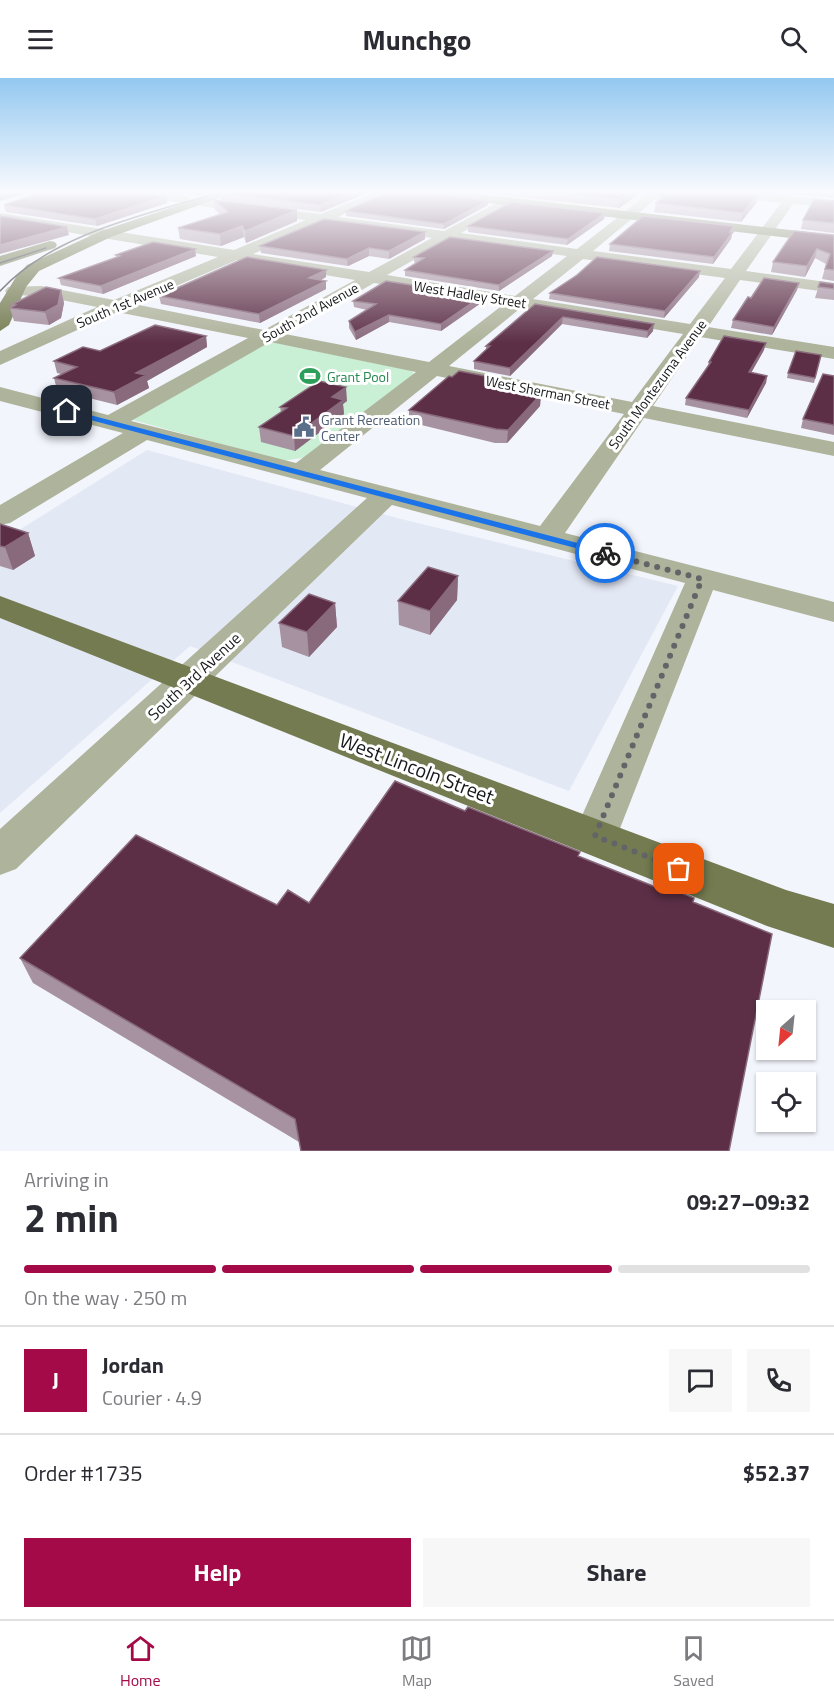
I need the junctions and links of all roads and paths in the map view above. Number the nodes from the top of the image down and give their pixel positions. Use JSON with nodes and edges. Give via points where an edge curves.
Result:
{"nodes":[{"id":1,"x":63,"y":243,"type":"edge"},
{"id":2,"x":69,"y":243,"type":"edge"},
{"id":3,"x":80,"y":243,"type":"edge"},
{"id":4,"x":162,"y":243,"type":"edge"},
{"id":5,"x":265,"y":243,"type":"edge"},
{"id":6,"x":433,"y":243,"type":"edge"},
{"id":7,"x":507,"y":243,"type":"edge"},
{"id":8,"x":593,"y":243,"type":"edge"},
{"id":9,"x":757,"y":243,"type":"edge"},
{"id":10,"x":580,"y":253,"type":"junction"},
{"id":11,"x":237,"y":255,"type":"junction"},
{"id":12,"x":0,"y":261,"type":"edge"},
{"id":13,"x":0,"y":266,"type":"edge"},
{"id":14,"x":735,"y":274,"type":"junction"},
{"id":15,"x":372,"y":277,"type":"junction"},
{"id":16,"x":834,"y":288,"type":"edge"},
{"id":17,"x":14,"y":291,"type":"junction"},
{"id":18,"x":518,"y":302,"type":"junction"},
{"id":19,"x":115,"y":306,"type":"junction"},
{"id":20,"x":0,"y":326,"type":"edge"},
{"id":21,"x":695,"y":330,"type":"junction"},
{"id":22,"x":267,"y":336,"type":"junction"},
{"id":23,"x":834,"y":352,"type":"edge"},
{"id":24,"x":0,"y":359,"type":"edge"},
{"id":25,"x":431,"y":369,"type":"junction"},
{"id":26,"x":0,"y":394,"type":"edge"},
{"id":27,"x":638,"y":410,"type":"junction"},
{"id":28,"x":111,"y":423,"type":"junction"},
{"id":29,"x":143,"y":432,"type":"junction"},
{"id":30,"x":834,"y":449,"type":"edge"},
{"id":31,"x":300,"y":473,"type":"junction"},
{"id":32,"x":386,"y":496,"type":"junction"},
{"id":33,"x":0,"y":517,"type":"edge"},
{"id":34,"x":547,"y":537,"type":"junction"},
{"id":35,"x":702,"y":579,"type":"junction"},
{"id":36,"x":0,"y":606,"type":"edge"},
{"id":37,"x":834,"y":612,"type":"edge"},
{"id":38,"x":189,"y":681,"type":"junction"},
{"id":39,"x":595,"y":836,"type":"junction"},
{"id":40,"x":0,"y":856,"type":"edge"},
{"id":41,"x":834,"y":926,"type":"edge"}],
"edges":[{"from":1,"to":12,"type":"main road"},
{"from":2,"to":13,"type":"main road"},
{"from":3,"to":17,"type":"main road","via":[[33,268]]},
{"from":4,"to":11,"type":"street","name":"West Hadley Street"},
{"from":5,"to":11,"type":"street","name":"South 1st Avenue"},
{"from":6,"to":15,"type":"street","name":"South 2nd Avenue"},
{"from":7,"to":10,"type":"street"},
{"from":8,"to":10,"type":"street"},
{"from":9,"to":14,"type":"street","name":"South Montezuma Avenue"},
{"from":10,"to":14,"type":"street"},
{"from":10,"to":18,"type":"street"},
{"from":11,"to":15,"type":"street","name":"West Hadley Street"},
{"from":11,"to":19,"type":"street","name":"South 1st Avenue"},
{"from":14,"to":16,"type":"street"},
{"from":14,"to":21,"type":"street","name":"South Montezuma Avenue"},
{"from":15,"to":18,"type":"street","name":"West Hadley Street"},
{"from":15,"to":22,"type":"street","name":"South 2nd Avenue"},
{"from":17,"to":19,"type":"street","name":"West Sherman Street","via":[[40,291]]},
{"from":17,"to":20,"type":"main road"},
{"from":18,"to":21,"type":"street","name":"West Hadley Street"},
{"from":18,"to":25,"type":"street"},
{"from":19,"to":22,"type":"street","name":"West Sherman Street"},
{"from":19,"to":24,"type":"street","name":"South 1st Avenue"},
{"from":21,"to":23,"type":"street","name":"West Hadley Street"},
{"from":21,"to":27,"type":"street","name":"South Montezuma Avenue"},
{"from":22,"to":25,"type":"street","name":"West Sherman Street"},
{"from":22,"to":28,"type":"street","name":"South 2nd Avenue"},
{"from":25,"to":27,"type":"street","name":"West Sherman Street"},
{"from":25,"to":31,"type":"street"},
{"from":26,"to":28,"type":"street"},
{"from":27,"to":30,"type":"street","name":"West Sherman Street"},
{"from":27,"to":34,"type":"street","name":"South Montezuma Avenue"},
{"from":28,"to":29,"type":"street"},
{"from":29,"to":31,"type":"street"},
{"from":29,"to":33,"type":"street"},
{"from":31,"to":32,"type":"street"},
{"from":32,"to":34,"type":"street"},
{"from":32,"to":38,"type":"street","name":"South 3rd Avenue"},
{"from":34,"to":35,"type":"street"},
{"from":35,"to":37,"type":"street"},
{"from":35,"to":39,"type":"street"},
{"from":36,"to":38,"type":"main road","name":"West Lincoln Street"},
{"from":38,"to":39,"type":"main road","name":"West Lincoln Street"},
{"from":38,"to":40,"type":"street","name":"South 3rd Avenue"},
{"from":39,"to":41,"type":"main road","name":"West Lincoln Street","via":[[784,911]]}]}
